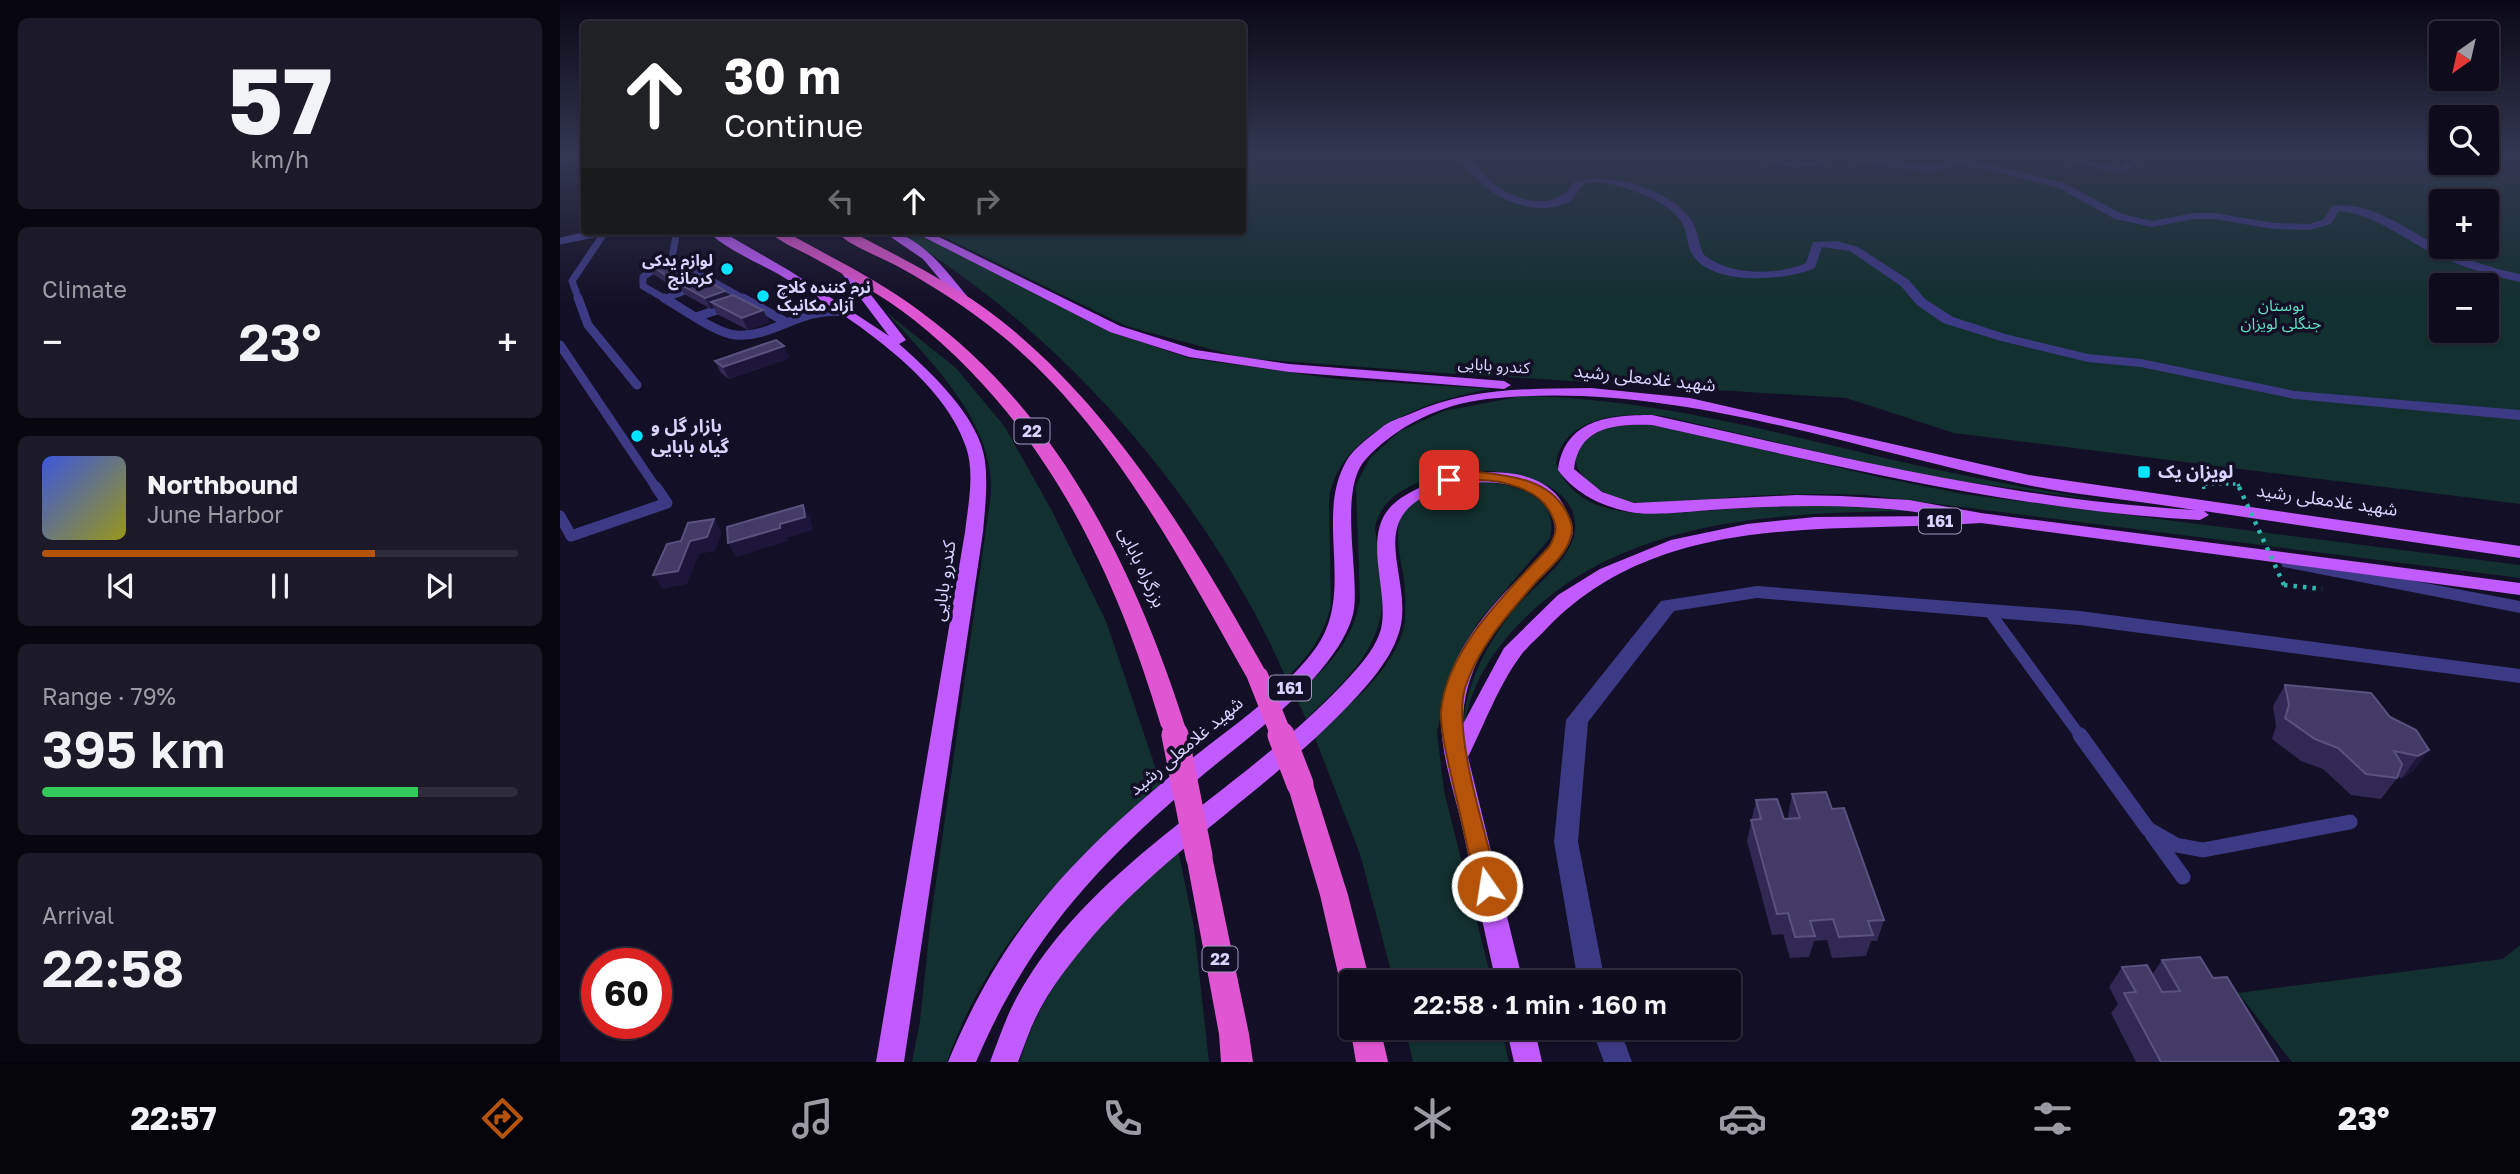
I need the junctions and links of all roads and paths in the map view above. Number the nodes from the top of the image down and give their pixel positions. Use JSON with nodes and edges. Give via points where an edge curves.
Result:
{"nodes":[{"id":1,"x":1671,"y":205,"type":"edge"},
{"id":2,"x":2096,"y":205,"type":"edge"},
{"id":3,"x":588,"y":235,"type":"edge"},
{"id":4,"x":604,"y":235,"type":"edge"},
{"id":5,"x":675,"y":235,"type":"edge"},
{"id":6,"x":720,"y":235,"type":"edge"},
{"id":7,"x":782,"y":235,"type":"edge"},
{"id":8,"x":848,"y":235,"type":"edge"},
{"id":9,"x":894,"y":235,"type":"edge"},
{"id":10,"x":926,"y":235,"type":"edge"},
{"id":11,"x":560,"y":241,"type":"edge"},
{"id":12,"x":673,"y":259,"type":"junction"},
{"id":13,"x":846,"y":271,"type":"junction"},
{"id":14,"x":2520,"y":278,"type":"edge"},
{"id":15,"x":713,"y":282,"type":"junction"},
{"id":16,"x":666,"y":298,"type":"junction"},
{"id":17,"x":963,"y":299,"type":"junction"},
{"id":18,"x":746,"y":300,"type":"junction"},
{"id":19,"x":849,"y":313,"type":"junction"},
{"id":20,"x":699,"y":316,"type":"junction"},
{"id":21,"x":784,"y":321,"type":"junction"},
{"id":22,"x":560,"y":345,"type":"edge"},
{"id":23,"x":926,"y":375,"type":"junction"},
{"id":24,"x":637,"y":385,"type":"dead end"},
{"id":25,"x":1591,"y":392,"type":"junction"},
{"id":26,"x":2520,"y":415,"type":"edge"},
{"id":27,"x":2203,"y":484,"type":"dead end"},
{"id":28,"x":560,"y":516,"type":"edge"},
{"id":29,"x":1981,"y":518,"type":"junction"},
{"id":30,"x":2319,"y":522,"type":"junction"},
{"id":31,"x":2520,"y":552,"type":"edge"},
{"id":32,"x":2237,"y":553,"type":"junction"},
{"id":33,"x":2323,"y":589,"type":"dead end"},
{"id":34,"x":2520,"y":589,"type":"edge"},
{"id":35,"x":2520,"y":607,"type":"edge"},
{"id":36,"x":1989,"y":611,"type":"junction"},
{"id":37,"x":2520,"y":676,"type":"edge"},
{"id":38,"x":1457,"y":757,"type":"junction"},
{"id":39,"x":2350,"y":822,"type":"dead end"},
{"id":40,"x":2148,"y":829,"type":"junction"},
{"id":41,"x":2183,"y":877,"type":"dead end"},
{"id":42,"x":1352,"y":970,"type":"edge"},
{"id":43,"x":1507,"y":970,"type":"edge"},
{"id":44,"x":1590,"y":970,"type":"edge"},
{"id":45,"x":1368,"y":1040,"type":"edge"},
{"id":46,"x":1523,"y":1040,"type":"edge"},
{"id":47,"x":1610,"y":1040,"type":"edge"},
{"id":48,"x":890,"y":1062,"type":"edge"},
{"id":49,"x":962,"y":1062,"type":"edge"},
{"id":50,"x":1004,"y":1062,"type":"edge"},
{"id":51,"x":1237,"y":1062,"type":"edge"},
{"id":52,"x":1372,"y":1062,"type":"edge"},
{"id":53,"x":1528,"y":1062,"type":"edge"},
{"id":54,"x":1618,"y":1062,"type":"edge"}],
"edges":[{"from":1,"to":26,"type":"street","via":[[1693,230],[1696,254],[1716,267],[1764,275],[1791,273],[1811,265],[1817,244],[1837,244],[1854,249],[1905,283],[1921,302],[1948,320],[2001,337],[2088,358],[2141,363],[2295,395]]},
{"from":2,"to":14,"type":"street","via":[[2119,217],[2152,224],[2215,216],[2310,227],[2327,222],[2336,208],[2346,208],[2373,215],[2473,266]]},
{"from":3,"to":11,"type":"lane"},
{"from":4,"to":24,"type":"lane","via":[[572,281],[588,325]]},
{"from":5,"to":12,"type":"lane"},
{"from":6,"to":19,"type":"main road","name":"کندرو بابایی"},
{"from":7,"to":13,"type":"highway","name":"بزرگراه بابایی","number":"22"},
{"from":8,"to":17,"type":"highway"},
{"from":9,"to":17,"type":"main road","via":[[927,257]]},
{"from":10,"to":25,"type":"main road","name":"کندرو بابایی","via":[[1115,329],[1194,354],[1289,368]]},
{"from":12,"to":15,"type":"lane"},
{"from":12,"to":16,"type":"lane","via":[[642,280],[643,286]]},
{"from":13,"to":23,"type":"main road"},
{"from":13,"to":51,"type":"highway","name":"بزرگراه بابایی","number":"22","bridge":true,"via":[[916,314],[976,364],[1043,443],[1105,549],[1145,639],[1173,726]]},
{"from":15,"to":16,"type":"lane"},
{"from":15,"to":18,"type":"lane"},
{"from":16,"to":20,"type":"lane"},
{"from":17,"to":42,"type":"highway","bridge":true,"via":[[1025,349],[1096,425],[1213,594],[1258,677],[1300,783]]},
{"from":18,"to":20,"type":"lane"},
{"from":18,"to":21,"type":"lane"},
{"from":19,"to":21,"type":"lane","via":[[830,308]]},
{"from":19,"to":23,"type":"main road","name":"کندرو بابایی","via":[[877,331]]},
{"from":20,"to":21,"type":"lane","via":[[733,335]]},
{"from":22,"to":28,"type":"lane","via":[[667,503],[571,536]]},
{"from":23,"to":48,"type":"main road","name":"کندرو بابایی","via":[[969,436],[979,474]]},
{"from":25,"to":30,"type":"main road","name":"شهید غلامعلی رشید","number":"161","via":[[1690,402],[2029,480]]},
{"from":25,"to":49,"type":"main road","name":"شهید غلامعلی رشید","number":"161","via":[[1484,395],[1432,409],[1389,429],[1354,461],[1343,496],[1345,610],[1330,642],[1304,676],[1147,810],[1060,895],[998,981]]},
{"from":27,"to":33,"type":"path","bridge":true,"via":[[2238,484],[2284,585]]},
{"from":29,"to":30,"type":"main road","via":[[1909,505],[1841,500],[1633,508],[1581,486],[1566,470],[1566,455],[1580,436],[1600,426],[1651,420],[1890,474],[2021,496],[2124,511]]},
{"from":29,"to":32,"type":"main road","number":"161"},
{"from":29,"to":38,"type":"main road","number":"161","via":[[1815,522],[1747,529],[1677,544],[1606,573],[1565,599],[1527,633],[1494,682]]},
{"from":30,"to":31,"type":"main road","name":"شهید غلامعلی رشید","number":"161"},
{"from":32,"to":34,"type":"main road","number":"161"},
{"from":32,"to":35,"type":"street"},
{"from":36,"to":37,"type":"street","via":[[2080,618]]},
{"from":36,"to":40,"type":"lane"},
{"from":36,"to":44,"type":"street","via":[[1758,592],[1668,606],[1577,720],[1566,842]]},
{"from":38,"to":43,"type":"main road"},
{"from":38,"to":50,"type":"main road","via":[[1451,713],[1468,659],[1496,616],[1564,536],[1563,521],[1551,499],[1516,481],[1496,477],[1449,480],[1425,488],[1396,511],[1386,537],[1393,616],[1378,656],[1323,717],[1156,858],[1066,947],[1031,996]]},
{"from":39,"to":40,"type":"lane","via":[[2203,850],[2176,845]]},
{"from":40,"to":41,"type":"lane"},
{"from":45,"to":52,"type":"highway"},
{"from":46,"to":53,"type":"main road"},
{"from":47,"to":54,"type":"street"}]}
